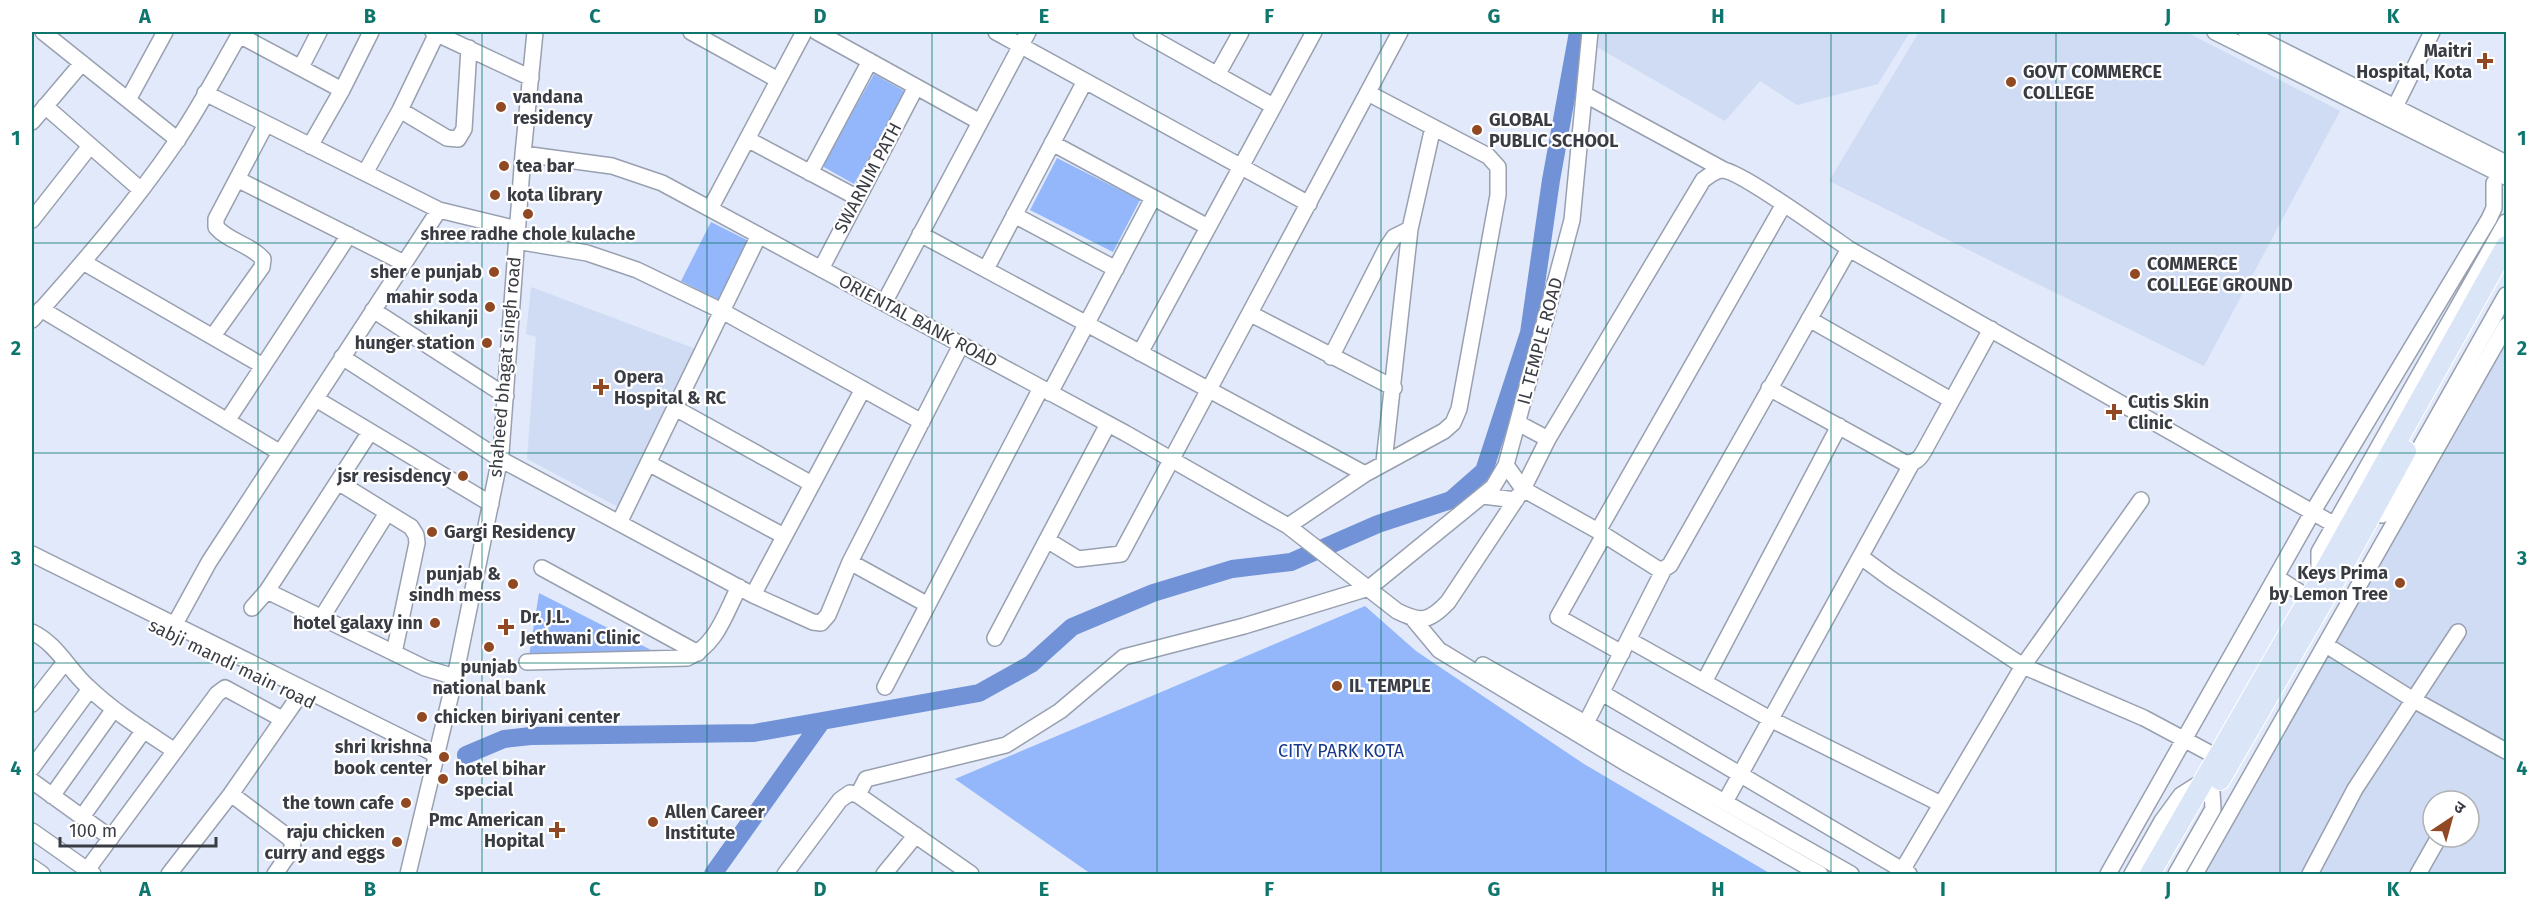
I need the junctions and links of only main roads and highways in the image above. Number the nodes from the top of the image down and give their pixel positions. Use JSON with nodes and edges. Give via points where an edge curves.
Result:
{"nodes":[{"id":1,"x":2505,"y":228,"type":"edge"},
{"id":2,"x":2506,"y":273,"type":"edge"},
{"id":3,"x":2433,"y":389,"type":"junction"},
{"id":4,"x":2209,"y":786,"type":"junction"},
{"id":5,"x":2187,"y":825,"type":"junction"},
{"id":6,"x":2147,"y":865,"type":"edge"},
{"id":7,"x":2174,"y":874,"type":"edge"}],
"edges":[{"from":1,"to":3,"type":"main road"},
{"from":2,"to":3,"type":"main road"},
{"from":3,"to":4,"type":"main road","via":[[2338,575]]},
{"from":3,"to":4,"type":"main road","via":[[2217,757]]},
{"from":4,"to":5,"type":"main road"},
{"from":5,"to":6,"type":"main road"},
{"from":5,"to":7,"type":"main road"}]}
